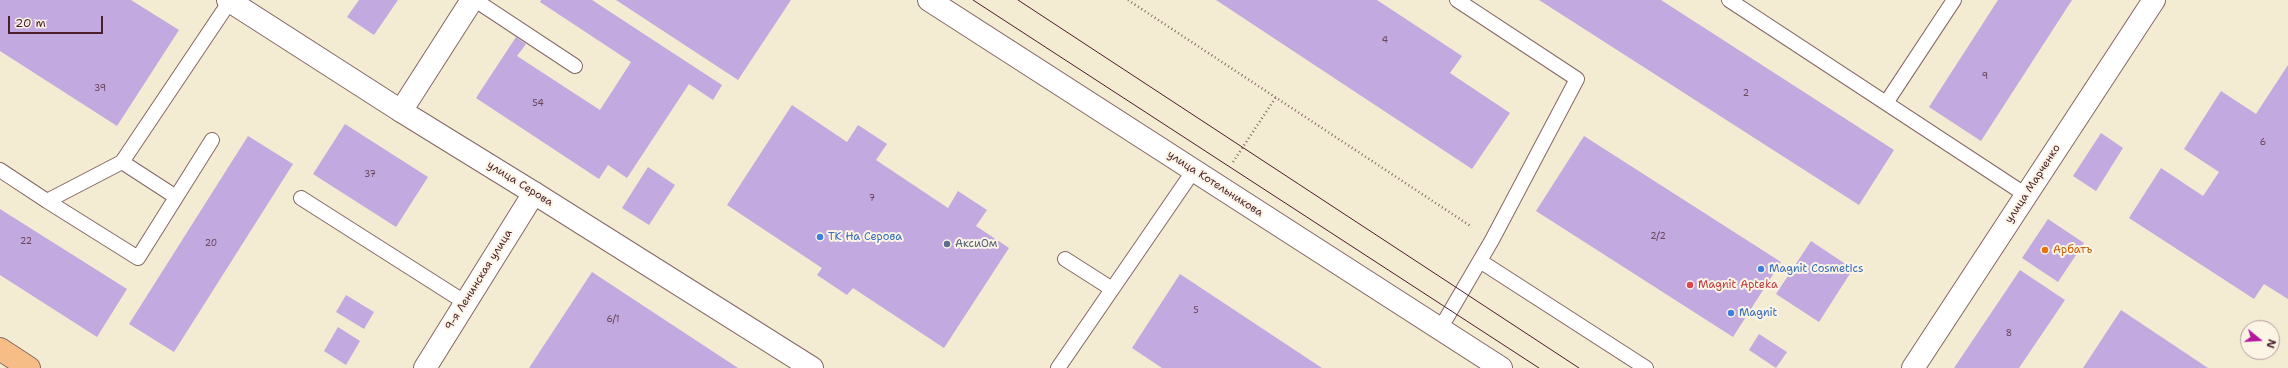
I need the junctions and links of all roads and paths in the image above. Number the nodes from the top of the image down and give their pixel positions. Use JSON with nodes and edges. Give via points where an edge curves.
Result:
{"nodes":[{"id":1,"x":229,"y":0,"type":"edge"},
{"id":2,"x":474,"y":0,"type":"edge"},
{"id":3,"x":929,"y":0,"type":"edge"},
{"id":4,"x":1128,"y":0,"type":"edge"},
{"id":5,"x":1457,"y":0,"type":"edge"},
{"id":6,"x":1729,"y":0,"type":"edge"},
{"id":7,"x":1954,"y":0,"type":"edge"},
{"id":8,"x":2154,"y":0,"type":"edge"},
{"id":9,"x":575,"y":66,"type":"dead end"},
{"id":10,"x":1276,"y":97,"type":"junction"},
{"id":11,"x":1886,"y":103,"type":"junction"},
{"id":12,"x":401,"y":110,"type":"junction"},
{"id":13,"x":212,"y":140,"type":"dead end"},
{"id":14,"x":122,"y":162,"type":"junction"},
{"id":15,"x":0,"y":170,"type":"edge"},
{"id":16,"x":1194,"y":170,"type":"junction"},
{"id":17,"x":1218,"y":186,"type":"junction"},
{"id":18,"x":534,"y":193,"type":"junction"},
{"id":19,"x":2026,"y":195,"type":"junction"},
{"id":20,"x":176,"y":197,"type":"junction"},
{"id":21,"x":301,"y":198,"type":"dead end"},
{"id":22,"x":47,"y":201,"type":"junction"},
{"id":23,"x":1492,"y":240,"type":"junction"},
{"id":24,"x":1065,"y":259,"type":"dead end"},
{"id":25,"x":1480,"y":261,"type":"junction"},
{"id":26,"x":1112,"y":290,"type":"junction"},
{"id":27,"x":466,"y":303,"type":"junction"},
{"id":28,"x":1440,"y":329,"type":"junction"},
{"id":29,"x":0,"y":349,"type":"edge"},
{"id":30,"x":29,"y":368,"type":"edge"},
{"id":31,"x":425,"y":368,"type":"edge"},
{"id":32,"x":812,"y":368,"type":"edge"},
{"id":33,"x":1058,"y":368,"type":"edge"},
{"id":34,"x":1501,"y":368,"type":"edge"},
{"id":35,"x":1646,"y":368,"type":"edge"},
{"id":36,"x":1913,"y":368,"type":"edge"}],
"edges":[{"from":1,"to":12,"type":"street","name":"улица Серова"},
{"from":1,"to":14,"type":"lane"},
{"from":2,"to":9,"type":"lane"},
{"from":2,"to":12,"type":"street"},
{"from":3,"to":16,"type":"street","name":"улица Котельникова"},
{"from":4,"to":10,"type":"path"},
{"from":5,"to":23,"type":"lane","via":[[1577,79]]},
{"from":6,"to":11,"type":"lane"},
{"from":7,"to":11,"type":"lane"},
{"from":8,"to":19,"type":"street","name":"улица Марченко"},
{"from":10,"to":17,"type":"path"},
{"from":10,"to":23,"type":"path"},
{"from":11,"to":19,"type":"lane"},
{"from":12,"to":18,"type":"street","name":"улица Серова"},
{"from":13,"to":20,"type":"lane"},
{"from":14,"to":20,"type":"lane"},
{"from":14,"to":22,"type":"lane"},
{"from":15,"to":22,"type":"lane"},
{"from":16,"to":17,"type":"street","name":"улица Котельникова"},
{"from":16,"to":26,"type":"lane"},
{"from":17,"to":28,"type":"street","name":"улица Котельникова"},
{"from":18,"to":27,"type":"street","name":"9-я Ленинская улица"},
{"from":18,"to":32,"type":"street","name":"улица Серова"},
{"from":19,"to":36,"type":"street","name":"улица Марченко"},
{"from":20,"to":22,"type":"lane","via":[[138,258]]},
{"from":21,"to":27,"type":"lane"},
{"from":23,"to":25,"type":"lane"},
{"from":24,"to":26,"type":"lane"},
{"from":25,"to":28,"type":"lane"},
{"from":25,"to":35,"type":"lane"},
{"from":26,"to":33,"type":"lane"},
{"from":27,"to":31,"type":"street","name":"9-я Ленинская улица"},
{"from":28,"to":34,"type":"street","name":"улица Котельникова"},
{"from":29,"to":30,"type":"main road"}]}
